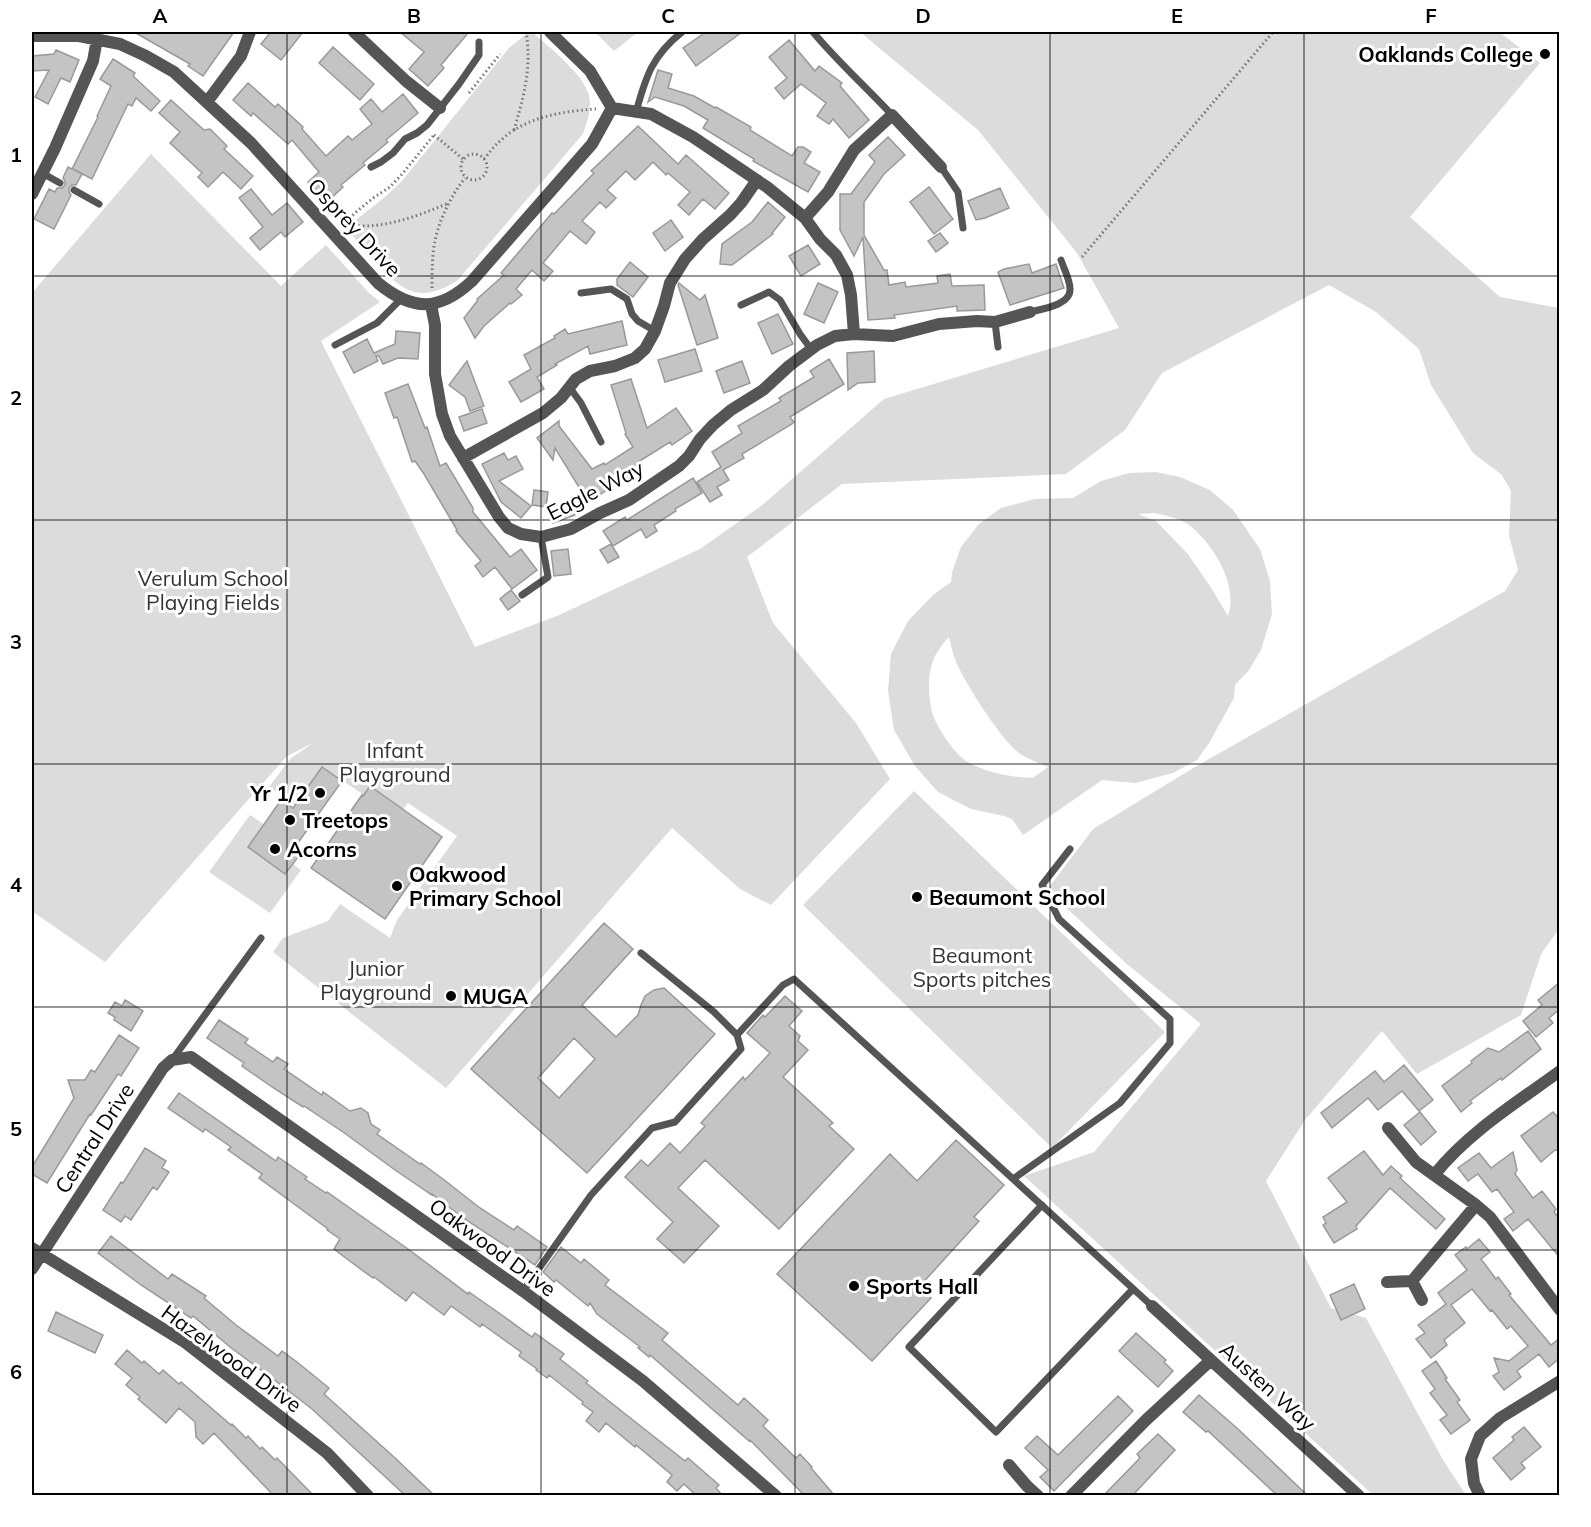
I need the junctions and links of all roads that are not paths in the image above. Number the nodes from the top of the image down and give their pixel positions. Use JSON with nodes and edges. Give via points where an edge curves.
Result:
{"nodes":[{"id":1,"x":250,"y":32,"type":"edge"},
{"id":2,"x":354,"y":32,"type":"edge"},
{"id":3,"x":550,"y":32,"type":"edge"},
{"id":4,"x":682,"y":32,"type":"edge"},
{"id":5,"x":813,"y":32,"type":"edge"},
{"id":6,"x":36,"y":35,"type":"edge"},
{"id":7,"x":97,"y":39,"type":"junction"},
{"id":8,"x":479,"y":42,"type":"dead end"},
{"id":9,"x":207,"y":102,"type":"junction"},
{"id":10,"x":441,"y":108,"type":"junction"},
{"id":11,"x":612,"y":108,"type":"junction"},
{"id":12,"x":636,"y":112,"type":"junction"},
{"id":13,"x":892,"y":115,"type":"junction"},
{"id":14,"x":371,"y":167,"type":"dead end"},
{"id":15,"x":941,"y":167,"type":"joint"},
{"id":16,"x":42,"y":173,"type":"junction"},
{"id":17,"x":757,"y":180,"type":"junction"},
{"id":18,"x":60,"y":183,"type":"dead end"},
{"id":19,"x":74,"y":190,"type":"dead end"},
{"id":20,"x":32,"y":194,"type":"edge"},
{"id":21,"x":99,"y":204,"type":"dead end"},
{"id":22,"x":805,"y":218,"type":"junction"},
{"id":23,"x":963,"y":228,"type":"dead end"},
{"id":24,"x":1061,"y":260,"type":"dead end"},
{"id":25,"x":581,"y":293,"type":"dead end"},
{"id":26,"x":401,"y":299,"type":"junction"},
{"id":27,"x":431,"y":305,"type":"junction"},
{"id":28,"x":741,"y":305,"type":"dead end"},
{"id":29,"x":1030,"y":312,"type":"joint"},
{"id":30,"x":995,"y":322,"type":"junction"},
{"id":31,"x":655,"y":331,"type":"junction"},
{"id":32,"x":854,"y":334,"type":"junction"},
{"id":33,"x":335,"y":345,"type":"dead end"},
{"id":34,"x":998,"y":347,"type":"dead end"},
{"id":35,"x":811,"y":349,"type":"junction"},
{"id":36,"x":570,"y":388,"type":"junction"},
{"id":37,"x":601,"y":442,"type":"dead end"},
{"id":38,"x":463,"y":458,"type":"junction"},
{"id":39,"x":541,"y":537,"type":"junction"},
{"id":40,"x":522,"y":595,"type":"dead end"},
{"id":41,"x":1070,"y":849,"type":"dead end"},
{"id":42,"x":261,"y":938,"type":"dead end"},
{"id":43,"x":641,"y":954,"type":"dead end"},
{"id":44,"x":737,"y":1035,"type":"junction"},
{"id":45,"x":172,"y":1060,"type":"junction"},
{"id":46,"x":1560,"y":1071,"type":"edge"},
{"id":47,"x":1388,"y":1128,"type":"dead end"},
{"id":48,"x":1435,"y":1174,"type":"junction"},
{"id":49,"x":1013,"y":1179,"type":"junction"},
{"id":50,"x":1042,"y":1205,"type":"junction"},
{"id":51,"x":1476,"y":1205,"type":"junction"},
{"id":52,"x":37,"y":1251,"type":"edge"},
{"id":53,"x":32,"y":1269,"type":"edge"},
{"id":54,"x":1412,"y":1281,"type":"junction"},
{"id":55,"x":1387,"y":1282,"type":"dead end"},
{"id":56,"x":1133,"y":1289,"type":"junction"},
{"id":57,"x":523,"y":1291,"type":"junction"},
{"id":58,"x":1422,"y":1300,"type":"dead end"},
{"id":59,"x":1152,"y":1305,"type":"joint"},
{"id":60,"x":1560,"y":1310,"type":"edge"},
{"id":61,"x":1211,"y":1360,"type":"junction"},
{"id":62,"x":1560,"y":1381,"type":"edge"},
{"id":63,"x":1009,"y":1465,"type":"dead end"},
{"id":64,"x":368,"y":1496,"type":"edge"},
{"id":65,"x":776,"y":1496,"type":"edge"},
{"id":66,"x":1038,"y":1496,"type":"edge"},
{"id":67,"x":1071,"y":1496,"type":"edge"},
{"id":68,"x":1359,"y":1496,"type":"edge"},
{"id":69,"x":1480,"y":1496,"type":"edge"}],
"edges":[{"from":1,"to":9,"type":"street","via":[[241,56]]},
{"from":2,"to":10,"type":"street","via":[[405,81]]},
{"from":3,"to":11,"type":"street","via":[[590,71]]},
{"from":4,"to":12,"type":"lane","via":[[671,40],[645,77]]},
{"from":5,"to":13,"type":"lane"},
{"from":6,"to":7,"type":"street","name":"Osprey Drive"},
{"from":7,"to":9,"type":"street","name":"Osprey Drive","via":[[120,44],[174,72]]},
{"from":7,"to":16,"type":"street","via":[[93,61]]},
{"from":8,"to":10,"type":"lane","via":[[478,56]]},
{"from":9,"to":26,"type":"street","name":"Osprey Drive","via":[[251,143],[378,283]]},
{"from":10,"to":14,"type":"lane","via":[[427,125]]},
{"from":11,"to":12,"type":"street"},
{"from":11,"to":27,"type":"street","via":[[591,144],[472,281],[446,301]]},
{"from":12,"to":17,"type":"street","via":[[651,114],[693,137]]},
{"from":13,"to":15,"type":"street"},
{"from":13,"to":22,"type":"street","via":[[854,150],[828,192]]},
{"from":15,"to":23,"type":"lane","via":[[958,192]]},
{"from":16,"to":18,"type":"lane"},
{"from":16,"to":20,"type":"street"},
{"from":17,"to":22,"type":"street"},
{"from":17,"to":31,"type":"street","via":[[741,203],[685,259],[670,283]]},
{"from":19,"to":21,"type":"lane"},
{"from":22,"to":32,"type":"street","via":[[836,255],[847,275]]},
{"from":24,"to":29,"type":"lane","via":[[1070,294],[1063,302]]},
{"from":25,"to":31,"type":"lane","via":[[612,289],[627,299],[638,321]]},
{"from":26,"to":27,"type":"street","name":"Osprey Drive"},
{"from":26,"to":33,"type":"lane","via":[[377,323]]},
{"from":27,"to":38,"type":"street","name":"Eagle Way","via":[[442,414]]},
{"from":28,"to":35,"type":"lane","via":[[769,292],[780,300]]},
{"from":29,"to":30,"type":"street","name":"Eagle Way"},
{"from":30,"to":32,"type":"street","name":"Eagle Way","via":[[939,324],[892,336]]},
{"from":30,"to":34,"type":"lane"},
{"from":31,"to":36,"type":"street","via":[[635,358],[590,371]]},
{"from":32,"to":35,"type":"street","name":"Eagle Way","via":[[835,336]]},
{"from":35,"to":39,"type":"street","name":"Eagle Way","via":[[763,390],[713,424],[679,466],[628,500],[571,529]]},
{"from":36,"to":37,"type":"lane"},
{"from":36,"to":38,"type":"street","via":[[543,413]]},
{"from":38,"to":39,"type":"street","name":"Eagle Way","via":[[508,528]]},
{"from":39,"to":40,"type":"lane","via":[[548,576]]},
{"from":41,"to":49,"type":"lane","via":[[1042,885],[1059,919],[1170,1019],[1170,1043],[1119,1103]]},
{"from":42,"to":45,"type":"lane"},
{"from":43,"to":44,"type":"lane"},
{"from":44,"to":49,"type":"lane","via":[[783,985],[794,980]]},
{"from":44,"to":57,"type":"lane","via":[[741,1049],[675,1122],[652,1128],[599,1186]]},
{"from":45,"to":52,"type":"street","name":"Central Drive"},
{"from":45,"to":57,"type":"street","name":"Oakwood Drive","via":[[191,1057]]},
{"from":46,"to":48,"type":"street","via":[[1466,1140]]},
{"from":47,"to":48,"type":"street","via":[[1416,1162]]},
{"from":48,"to":51,"type":"street"},
{"from":49,"to":50,"type":"lane"},
{"from":50,"to":56,"type":"lane"},
{"from":50,"to":56,"type":"lane","via":[[909,1347],[996,1432]]},
{"from":51,"to":54,"type":"street"},
{"from":51,"to":60,"type":"street","via":[[1490,1217]]},
{"from":52,"to":53,"type":"street","name":"Central Drive"},
{"from":52,"to":64,"type":"street","name":"Hazelwood Drive","via":[[186,1342],[327,1454]]},
{"from":54,"to":55,"type":"street"},
{"from":54,"to":58,"type":"street"},
{"from":56,"to":59,"type":"lane"},
{"from":57,"to":65,"type":"street","name":"Oakwood Drive","via":[[643,1381]]},
{"from":59,"to":61,"type":"street","name":"Austen Way"},
{"from":61,"to":67,"type":"street"},
{"from":61,"to":68,"type":"street","name":"Austen Way"},
{"from":62,"to":69,"type":"street","via":[[1500,1418],[1479,1436],[1471,1459]]},
{"from":63,"to":66,"type":"street"}]}
